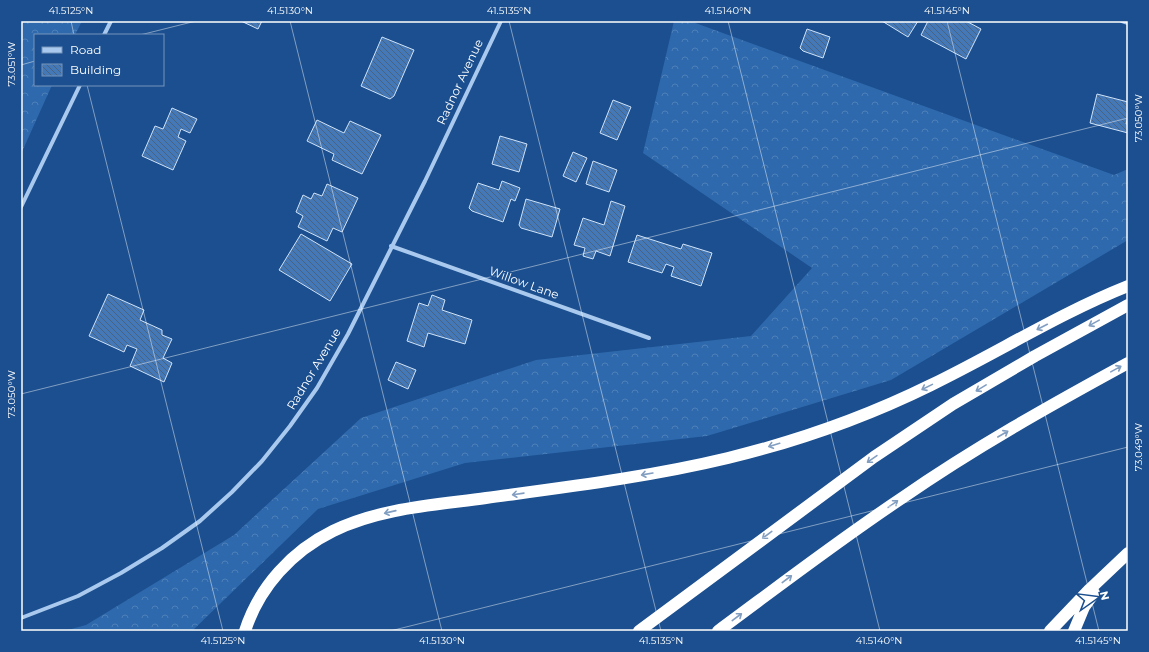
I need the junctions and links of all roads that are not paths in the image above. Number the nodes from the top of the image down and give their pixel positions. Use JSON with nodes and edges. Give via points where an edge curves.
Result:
{"nodes":[{"id":1,"x":111,"y":21,"type":"edge"},
{"id":2,"x":500,"y":21,"type":"edge"},
{"id":3,"x":1122,"y":21,"type":"edge"},
{"id":4,"x":1128,"y":23,"type":"edge"},
{"id":5,"x":104,"y":34,"type":"edge"},
{"id":6,"x":80,"y":86,"type":"edge"},
{"id":7,"x":21,"y":207,"type":"edge"},
{"id":8,"x":391,"y":246,"type":"junction"},
{"id":9,"x":1128,"y":286,"type":"edge"},
{"id":10,"x":1128,"y":305,"type":"edge"},
{"id":11,"x":650,"y":338,"type":"dead end"},
{"id":12,"x":1128,"y":363,"type":"edge"},
{"id":13,"x":1128,"y":553,"type":"edge"},
{"id":14,"x":21,"y":618,"type":"edge"},
{"id":15,"x":245,"y":631,"type":"edge"},
{"id":16,"x":639,"y":631,"type":"edge"},
{"id":17,"x":718,"y":631,"type":"edge"},
{"id":18,"x":1050,"y":631,"type":"edge"},
{"id":19,"x":1074,"y":631,"type":"edge"}],
"edges":[{"from":1,"to":5,"type":"street"},
{"from":2,"to":8,"type":"street","name":"Radnor Avenue","via":[[425,181]]},
{"from":3,"to":4,"type":"street"},
{"from":6,"to":7,"type":"street"},
{"from":8,"to":11,"type":"street","name":"Willow Lane"},
{"from":8,"to":14,"type":"street","name":"Radnor Avenue","via":[[348,334],[317,388],[262,461],[232,492],[200,521],[121,573],[78,596]]},
{"from":9,"to":15,"type":"highway","one_way":true,"via":[[1074,310],[968,367],[895,402],[856,419],[776,444],[728,458],[640,476],[394,511],[358,521],[333,531],[306,548],[281,569],[262,594],[249,617]]},
{"from":10,"to":16,"type":"highway","one_way":true,"via":[[953,404],[874,457]]},
{"from":17,"to":12,"type":"highway","one_way":true,"via":[[827,550],[916,489],[979,448]]},
{"from":13,"to":18,"type":"highway"},
{"from":13,"to":19,"type":"highway","via":[[1084,607]]}]}
